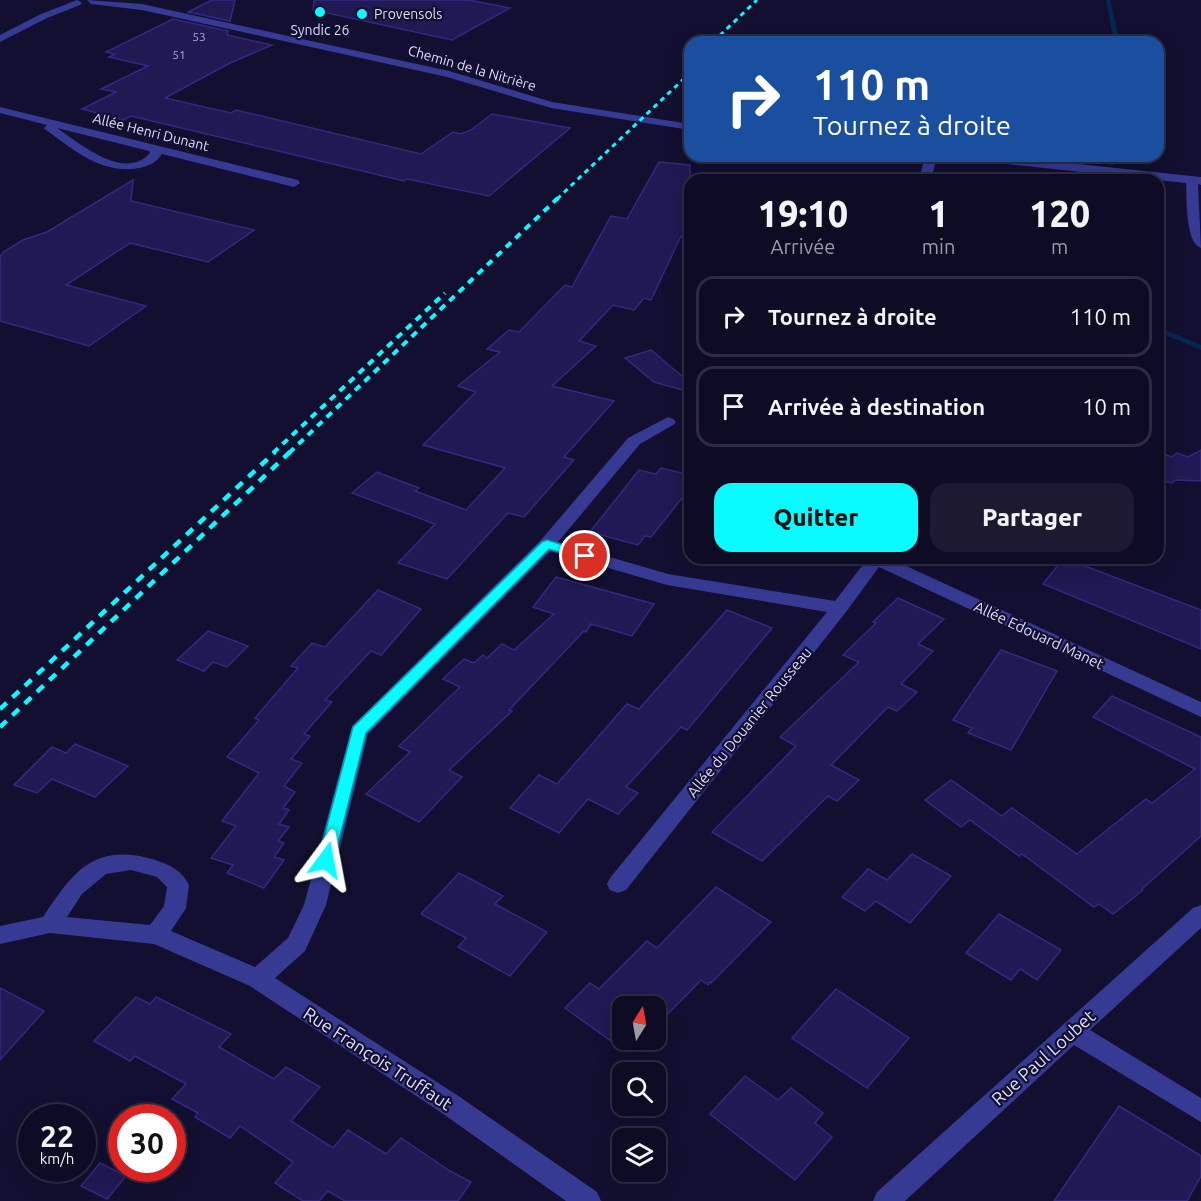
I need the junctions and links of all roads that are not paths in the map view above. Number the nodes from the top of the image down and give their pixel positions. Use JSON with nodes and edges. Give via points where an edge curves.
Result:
{"nodes":[{"id":1,"x":93,"y":0,"type":"edge"},
{"id":2,"x":125,"y":0,"type":"edge"},
{"id":3,"x":57,"y":1,"type":"edge"},
{"id":4,"x":77,"y":3,"type":"junction"},
{"id":5,"x":142,"y":7,"type":"junction"},
{"id":6,"x":44,"y":16,"type":"junction"},
{"id":7,"x":0,"y":39,"type":"edge"},
{"id":8,"x":0,"y":110,"type":"edge"},
{"id":9,"x":38,"y":120,"type":"junction"},
{"id":10,"x":684,"y":126,"type":"edge"},
{"id":11,"x":154,"y":148,"type":"junction"},
{"id":12,"x":1023,"y":162,"type":"edge"},
{"id":13,"x":1132,"y":174,"type":"edge"},
{"id":14,"x":1164,"y":177,"type":"edge"},
{"id":15,"x":1196,"y":181,"type":"edge"},
{"id":16,"x":294,"y":183,"type":"dead end"},
{"id":17,"x":1201,"y":244,"type":"edge"},
{"id":18,"x":668,"y":422,"type":"dead end"},
{"id":19,"x":547,"y":544,"type":"junction"},
{"id":20,"x":873,"y":564,"type":"edge"},
{"id":21,"x":888,"y":564,"type":"edge"},
{"id":22,"x":840,"y":608,"type":"junction"},
{"id":23,"x":1201,"y":710,"type":"edge"},
{"id":24,"x":618,"y":884,"type":"dead end"},
{"id":25,"x":1201,"y":914,"type":"edge"},
{"id":26,"x":50,"y":924,"type":"junction"},
{"id":27,"x":0,"y":935,"type":"edge"},
{"id":28,"x":156,"y":935,"type":"junction"},
{"id":29,"x":258,"y":979,"type":"junction"},
{"id":30,"x":1072,"y":1031,"type":"junction"},
{"id":31,"x":1201,"y":1111,"type":"edge"},
{"id":32,"x":588,"y":1201,"type":"edge"},
{"id":33,"x":886,"y":1201,"type":"edge"}],
"edges":[{"from":1,"to":4,"type":"street","name":"Chemin de la Nitrière"},
{"from":1,"to":5,"type":"street","name":"Chemin de la Nitrière"},
{"from":2,"to":5,"type":"street","name":"Chemin de la Nitrière"},
{"from":3,"to":4,"type":"street"},
{"from":3,"to":6,"type":"street"},
{"from":4,"to":6,"type":"street"},
{"from":5,"to":10,"type":"street","name":"Chemin de la Nitrière","via":[[449,74],[551,105]]},
{"from":6,"to":7,"type":"street"},
{"from":8,"to":9,"type":"street","name":"Allée Henri Dunant"},
{"from":9,"to":11,"type":"street","name":"Allée Henri Dunant"},
{"from":9,"to":11,"type":"street","via":[[109,166],[146,162],[154,158]]},
{"from":11,"to":16,"type":"street","name":"Allée Henri Dunant"},
{"from":12,"to":13,"type":"street"},
{"from":14,"to":15,"type":"street"},
{"from":15,"to":17,"type":"street","via":[[1197,239]]},
{"from":18,"to":19,"type":"street","via":[[633,441]]},
{"from":19,"to":22,"type":"street","via":[[667,579]]},
{"from":19,"to":29,"type":"street","via":[[359,731],[315,905],[297,944]]},
{"from":20,"to":22,"type":"street","name":"Allée du Douanier Rousseau"},
{"from":21,"to":23,"type":"street","name":"Allée Edouard Manet"},
{"from":22,"to":24,"type":"street","name":"Allée du Douanier Rousseau"},
{"from":25,"to":30,"type":"street","name":"Rue Paul Loubet"},
{"from":26,"to":27,"type":"street","name":"Rue François Truffaut"},
{"from":26,"to":28,"type":"street","name":"Rue François Truffaut"},
{"from":26,"to":28,"type":"street","via":[[74,888],[99,866],[131,862],[164,871],[178,885],[175,908]]},
{"from":28,"to":29,"type":"street","name":"Rue François Truffaut"},
{"from":29,"to":32,"type":"street","name":"Rue François Truffaut","via":[[448,1103]]},
{"from":30,"to":31,"type":"street"},
{"from":30,"to":33,"type":"street","name":"Rue Paul Loubet"}]}
